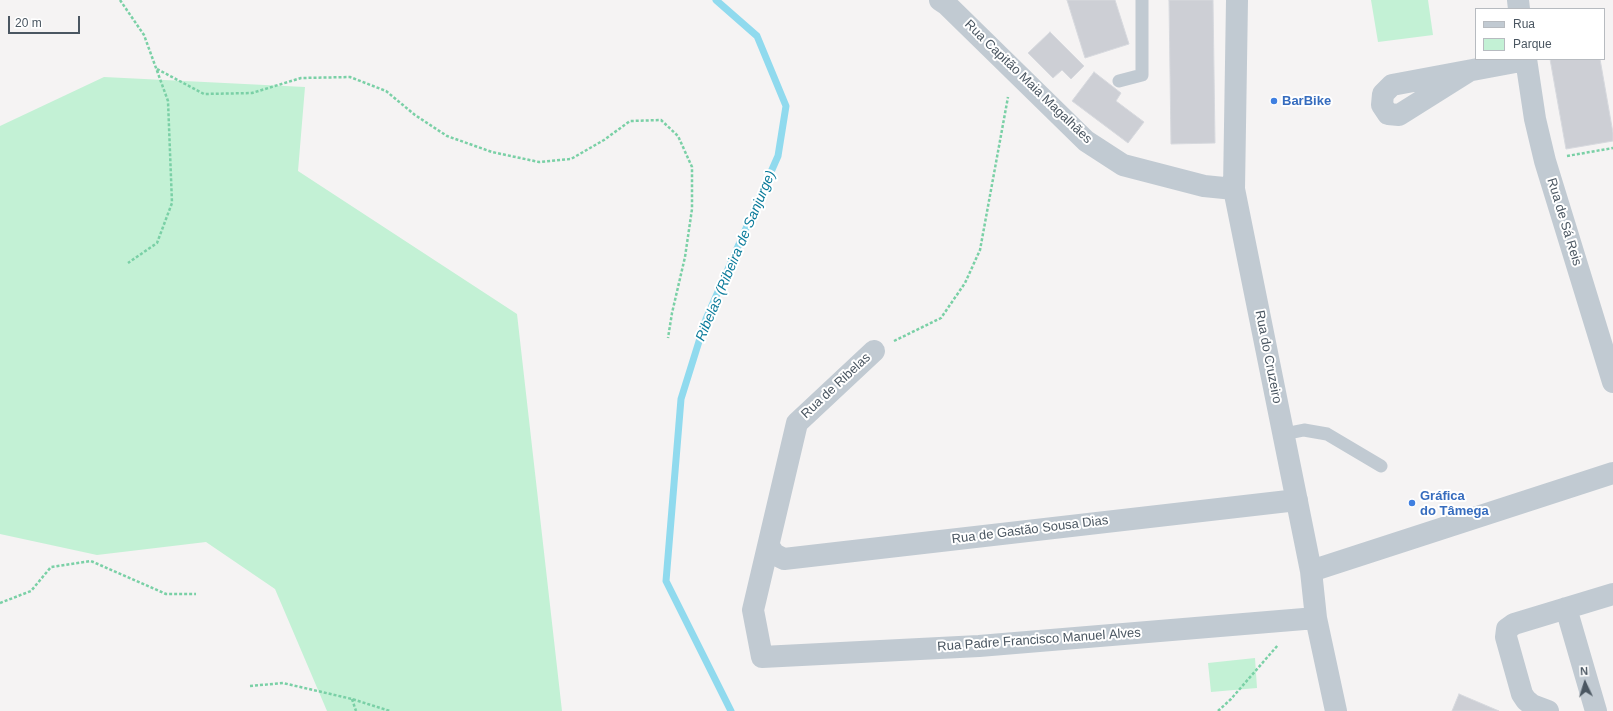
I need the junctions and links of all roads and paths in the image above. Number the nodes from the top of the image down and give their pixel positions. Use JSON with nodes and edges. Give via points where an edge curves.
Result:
{"nodes":[{"id":1,"x":120,"y":0,"type":"edge"},
{"id":2,"x":1142,"y":0,"type":"edge"},
{"id":3,"x":1236,"y":0,"type":"edge"},
{"id":4,"x":946,"y":1,"type":"edge"},
{"id":5,"x":1526,"y":60,"type":"edge"},
{"id":6,"x":157,"y":69,"type":"junction"},
{"id":7,"x":1013,"y":69,"type":"junction"},
{"id":8,"x":1469,"y":71,"type":"dead end"},
{"id":9,"x":1119,"y":81,"type":"dead end"},
{"id":10,"x":1613,"y":148,"type":"edge"},
{"id":11,"x":1545,"y":160,"type":"junction"},
{"id":12,"x":1234,"y":190,"type":"junction"},
{"id":13,"x":128,"y":263,"type":"dead end"},
{"id":14,"x":668,"y":338,"type":"dead end"},
{"id":15,"x":874,"y":351,"type":"joint"},
{"id":16,"x":1613,"y":382,"type":"edge"},
{"id":17,"x":1284,"y":434,"type":"junction"},
{"id":18,"x":1381,"y":466,"type":"dead end"},
{"id":19,"x":1613,"y":473,"type":"edge"},
{"id":20,"x":1296,"y":500,"type":"junction"},
{"id":21,"x":768,"y":546,"type":"junction"},
{"id":22,"x":1311,"y":571,"type":"junction"},
{"id":23,"x":196,"y":594,"type":"dead end"},
{"id":24,"x":1613,"y":594,"type":"edge"},
{"id":25,"x":0,"y":603,"type":"edge"},
{"id":26,"x":1566,"y":608,"type":"junction"},
{"id":27,"x":1308,"y":619,"type":"junction"},
{"id":28,"x":762,"y":657,"type":"joint"},
{"id":29,"x":250,"y":686,"type":"dead end"},
{"id":30,"x":352,"y":699,"type":"junction"},
{"id":31,"x":356,"y":711,"type":"edge"},
{"id":32,"x":390,"y":711,"type":"edge"},
{"id":33,"x":1218,"y":711,"type":"edge"},
{"id":34,"x":1336,"y":711,"type":"edge"},
{"id":35,"x":1548,"y":711,"type":"edge"},
{"id":36,"x":1596,"y":711,"type":"edge"}],
"edges":[{"from":1,"to":6,"type":"path","via":[[144,34]]},
{"from":2,"to":9,"type":"lane","via":[[1142,75]]},
{"from":3,"to":12,"type":"street","name":"Rua do Cruzeiro"},
{"from":4,"to":7,"type":"street","name":"Rua Capitão Maia Magalhães"},
{"from":5,"to":8,"type":"street"},
{"from":5,"to":11,"type":"street","name":"Rua de Sá Reis","via":[[1535,119]]},
{"from":6,"to":13,"type":"path","via":[[168,101],[172,203],[157,243]]},
{"from":6,"to":14,"type":"path","via":[[204,94],[252,93],[301,78],[350,77],[386,91],[415,115],[447,136],[492,152],[539,162],[571,158],[604,140],[630,121],[661,120],[678,136],[692,166],[692,209]]},
{"from":7,"to":12,"type":"street","name":"Rua Capitão Maia Magalhães","via":[[1086,140],[1124,165],[1204,186]]},
{"from":7,"to":15,"type":"path","name":"Rua de Ribelas","via":[[980,250],[965,283],[941,318]]},
{"from":10,"to":11,"type":"path"},
{"from":11,"to":16,"type":"street","name":"Rua de Sá Reis"},
{"from":12,"to":17,"type":"street","name":"Rua do Cruzeiro"},
{"from":15,"to":21,"type":"street","name":"Rua de Ribelas","via":[[797,423]]},
{"from":17,"to":18,"type":"lane","via":[[1304,430],[1327,434]]},
{"from":17,"to":20,"type":"street","name":"Rua do Cruzeiro"},
{"from":19,"to":22,"type":"street"},
{"from":20,"to":21,"type":"street","name":"Rua de Gastão Sousa Dias","via":[[784,559],[774,554]]},
{"from":20,"to":22,"type":"street","name":"Rua do Cruzeiro"},
{"from":21,"to":28,"type":"street","name":"Rua de Ribelas","via":[[753,610]]},
{"from":22,"to":27,"type":"street","name":"Rua do Cruzeiro"},
{"from":23,"to":25,"type":"path","via":[[166,594],[91,561],[51,567],[31,591]]},
{"from":24,"to":26,"type":"street"},
{"from":26,"to":35,"type":"street","via":[[1514,624],[1507,629],[1506,638],[1522,694],[1532,704]]},
{"from":26,"to":36,"type":"street"},
{"from":27,"to":28,"type":"street","name":"Rua Padre Francisco Manuel Alves","via":[[979,646]]},
{"from":27,"to":33,"type":"path"},
{"from":27,"to":34,"type":"street","name":"Rua do Cruzeiro"},
{"from":29,"to":30,"type":"path","via":[[283,683]]},
{"from":30,"to":31,"type":"path"},
{"from":30,"to":32,"type":"path"}]}
